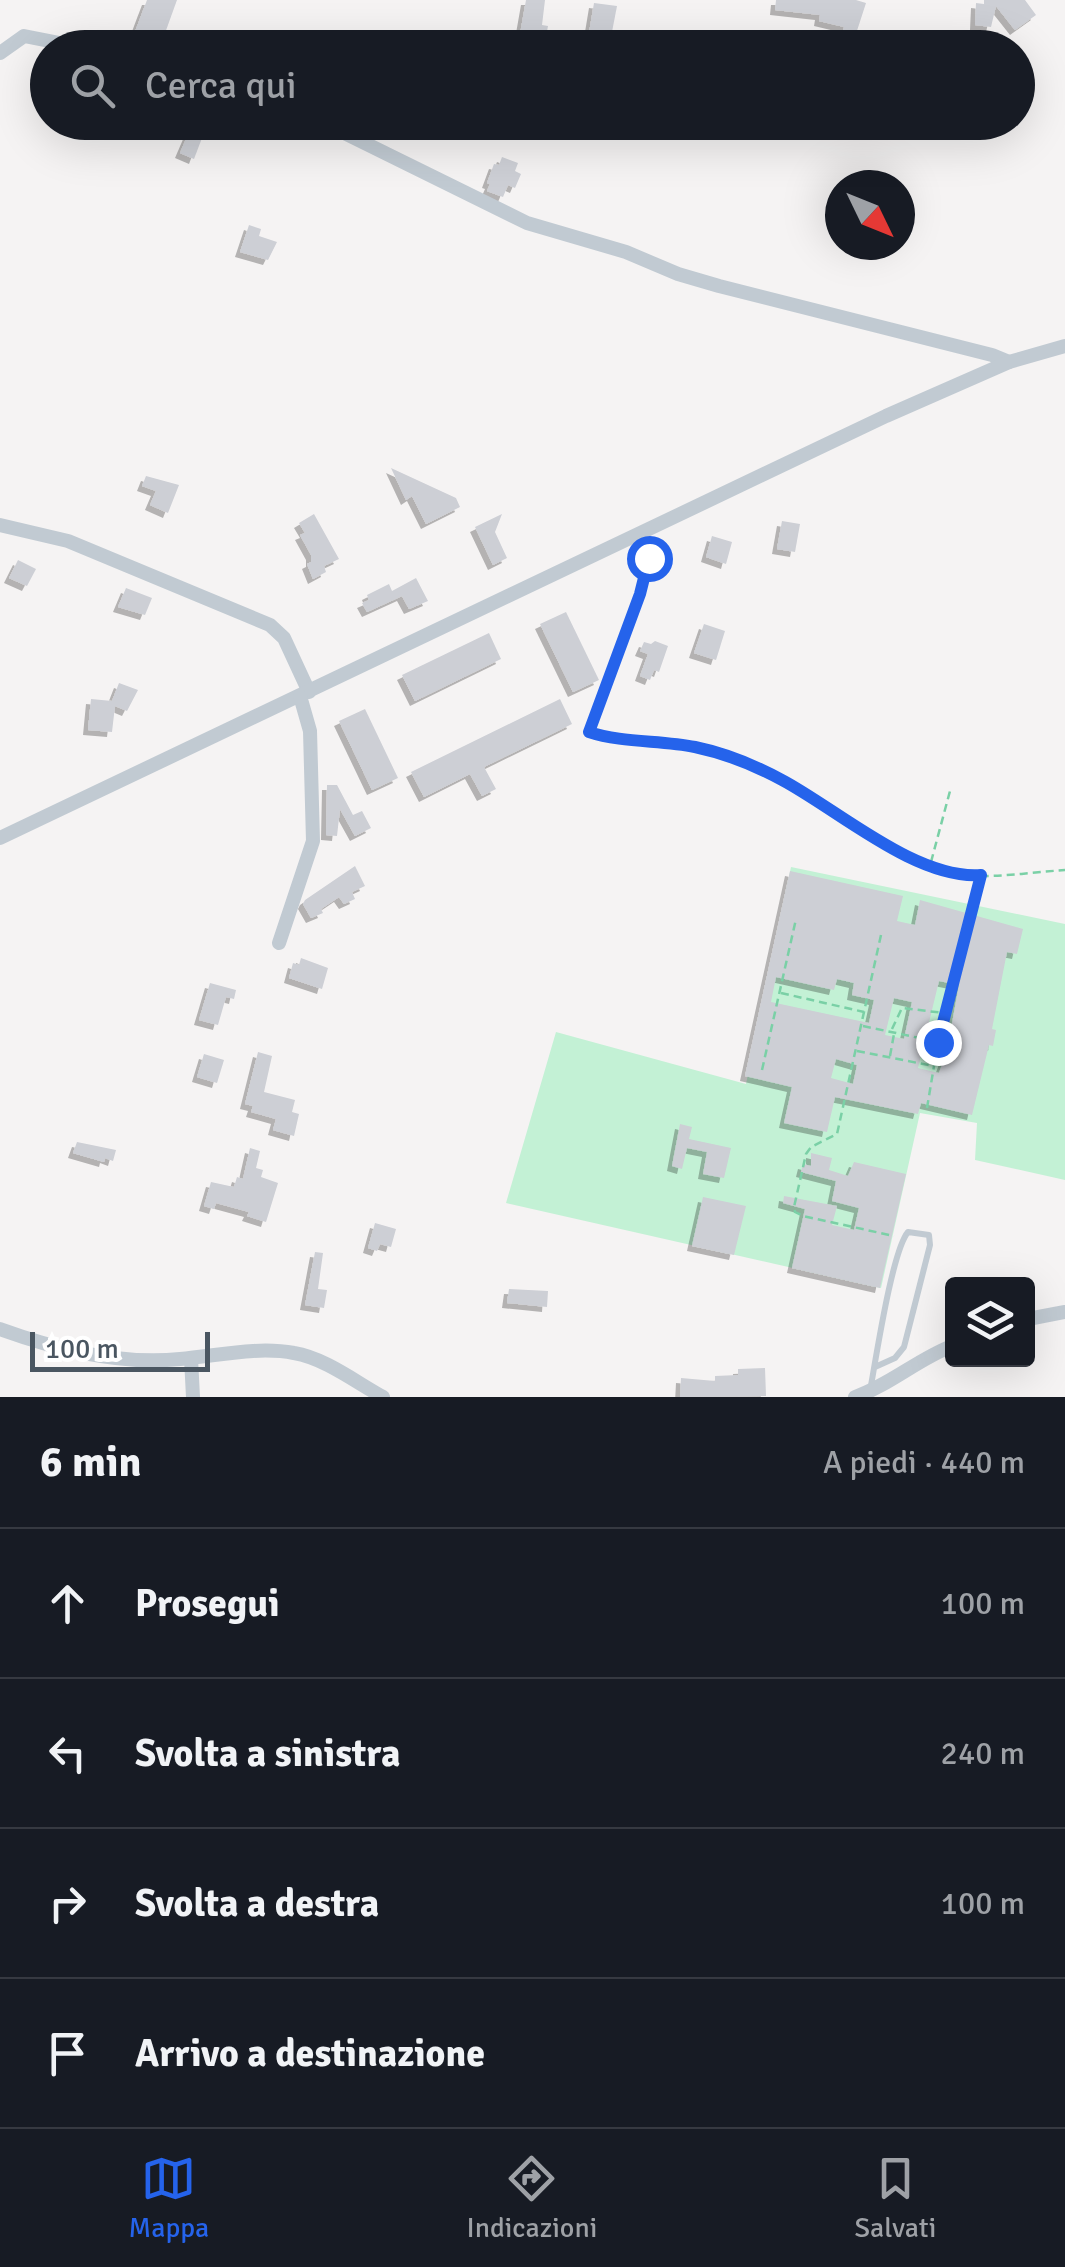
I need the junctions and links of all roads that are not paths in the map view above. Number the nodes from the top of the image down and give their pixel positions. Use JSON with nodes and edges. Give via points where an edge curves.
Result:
{"nodes":[{"id":1,"x":30,"y":37,"type":"edge"},
{"id":2,"x":0,"y":52,"type":"edge"},
{"id":3,"x":359,"y":140,"type":"edge"},
{"id":4,"x":1065,"y":346,"type":"edge"},
{"id":5,"x":1009,"y":362,"type":"junction"},
{"id":6,"x":0,"y":525,"type":"edge"},
{"id":7,"x":304,"y":694,"type":"junction"},
{"id":8,"x":0,"y":838,"type":"edge"},
{"id":9,"x":279,"y":944,"type":"dead end"},
{"id":10,"x":1065,"y":1312,"type":"edge"},
{"id":11,"x":1035,"y":1318,"type":"edge"},
{"id":12,"x":0,"y":1329,"type":"edge"},
{"id":13,"x":945,"y":1349,"type":"edge"},
{"id":14,"x":192,"y":1358,"type":"junction"},
{"id":15,"x":874,"y":1367,"type":"junction"},
{"id":16,"x":862,"y":1394,"type":"edge"},
{"id":17,"x":193,"y":1397,"type":"edge"},
{"id":18,"x":383,"y":1397,"type":"edge"}],
"edges":[{"from":1,"to":2,"type":"street"},
{"from":3,"to":5,"type":"street","via":[[527,223],[719,286]]},
{"from":4,"to":5,"type":"street"},
{"from":5,"to":7,"type":"street"},
{"from":6,"to":7,"type":"street","via":[[68,541],[270,625],[284,638]]},
{"from":7,"to":8,"type":"street"},
{"from":7,"to":9,"type":"street","via":[[313,841]]},
{"from":10,"to":11,"type":"street"},
{"from":12,"to":14,"type":"street","via":[[110,1357]]},
{"from":13,"to":16,"type":"street"},
{"from":14,"to":17,"type":"street"},
{"from":14,"to":18,"type":"street","via":[[298,1353]]},
{"from":15,"to":15,"type":"lane","via":[[902,1239],[908,1232],[924,1233],[930,1245],[904,1347]]},
{"from":15,"to":16,"type":"lane"}]}
